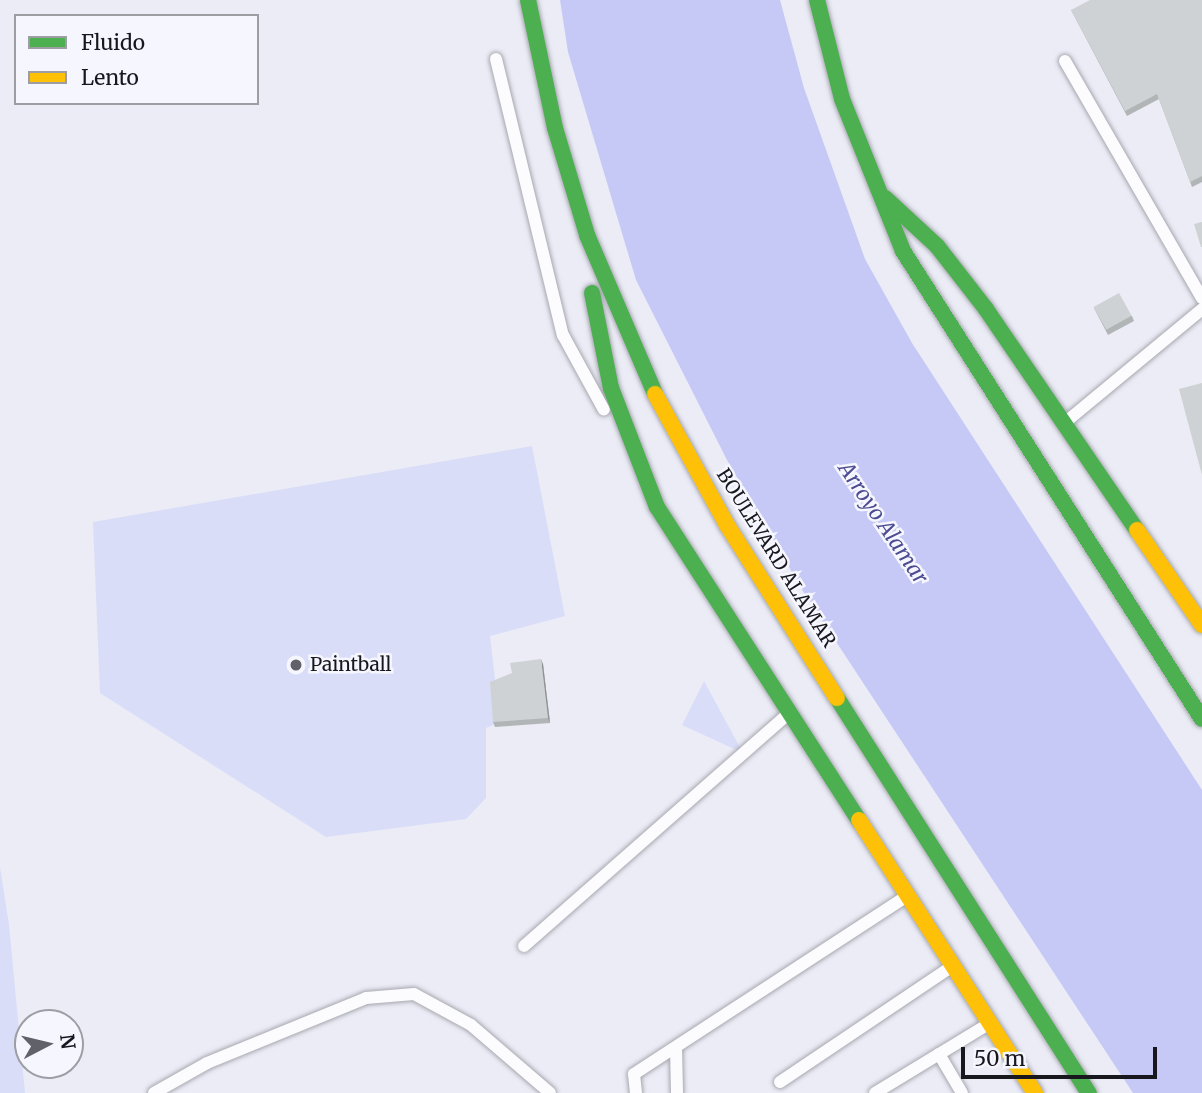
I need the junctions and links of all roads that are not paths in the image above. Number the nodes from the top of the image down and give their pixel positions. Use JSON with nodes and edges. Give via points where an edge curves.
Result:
{"nodes":[{"id":1,"x":528,"y":0,"type":"edge"},
{"id":2,"x":817,"y":0,"type":"edge"},
{"id":3,"x":496,"y":59,"type":"dead end"},
{"id":4,"x":1065,"y":61,"type":"dead end"},
{"id":5,"x":874,"y":190,"type":"junction"},
{"id":6,"x":587,"y":235,"type":"junction"},
{"id":7,"x":1202,"y":298,"type":"edge"},
{"id":8,"x":1202,"y":309,"type":"edge"},
{"id":9,"x":1065,"y":422,"type":"junction"},
{"id":10,"x":627,"y":439,"type":"junction"},
{"id":11,"x":1198,"y":605,"type":"edge"},
{"id":12,"x":1202,"y":625,"type":"edge"},
{"id":13,"x":792,"y":710,"type":"junction"},
{"id":14,"x":1202,"y":719,"type":"edge"},
{"id":15,"x":910,"y":894,"type":"junction"},
{"id":16,"x":524,"y":946,"type":"dead end"},
{"id":17,"x":955,"y":965,"type":"junction"},
{"id":18,"x":992,"y":1023,"type":"junction"},
{"id":19,"x":676,"y":1048,"type":"junction"},
{"id":20,"x":939,"y":1054,"type":"junction"},
{"id":21,"x":1024,"y":1073,"type":"junction"},
{"id":22,"x":780,"y":1082,"type":"dead end"},
{"id":23,"x":637,"y":1091,"type":"edge"},
{"id":24,"x":154,"y":1093,"type":"edge"},
{"id":25,"x":550,"y":1093,"type":"edge"},
{"id":26,"x":677,"y":1093,"type":"edge"},
{"id":27,"x":874,"y":1093,"type":"edge"},
{"id":28,"x":962,"y":1093,"type":"edge"},
{"id":29,"x":1026,"y":1093,"type":"edge"},
{"id":30,"x":1035,"y":1093,"type":"edge"},
{"id":31,"x":1089,"y":1093,"type":"edge"}],
"edges":[{"from":1,"to":6,"type":"highway","name":"BOULEVARD ALAMAR","via":[[555,128]]},
{"from":2,"to":5,"type":"highway"},
{"from":3,"to":10,"type":"lane","via":[[563,335],[590,390]]},
{"from":4,"to":7,"type":"lane"},
{"from":5,"to":9,"type":"highway","via":[[937,246]]},
{"from":5,"to":14,"type":"highway","via":[[936,310]]},
{"from":6,"to":10,"type":"highway","via":[[599,335]]},
{"from":6,"to":31,"type":"highway","name":"BOULEVARD ALAMAR","via":[[640,367],[676,437]]},
{"from":8,"to":9,"type":"lane"},
{"from":9,"to":11,"type":"highway"},
{"from":10,"to":13,"type":"highway","via":[[680,547]]},
{"from":11,"to":12,"type":"highway"},
{"from":13,"to":15,"type":"highway"},
{"from":13,"to":16,"type":"lane"},
{"from":15,"to":17,"type":"highway"},
{"from":15,"to":19,"type":"lane"},
{"from":17,"to":18,"type":"highway"},
{"from":17,"to":22,"type":"lane"},
{"from":18,"to":20,"type":"lane"},
{"from":18,"to":21,"type":"highway"},
{"from":19,"to":23,"type":"lane","via":[[634,1074]]},
{"from":19,"to":26,"type":"lane"},
{"from":20,"to":27,"type":"lane"},
{"from":20,"to":28,"type":"lane"},
{"from":21,"to":29,"type":"highway"},
{"from":21,"to":30,"type":"highway"},
{"from":24,"to":25,"type":"lane","via":[[207,1063],[366,998],[414,995],[471,1025]]}]}
